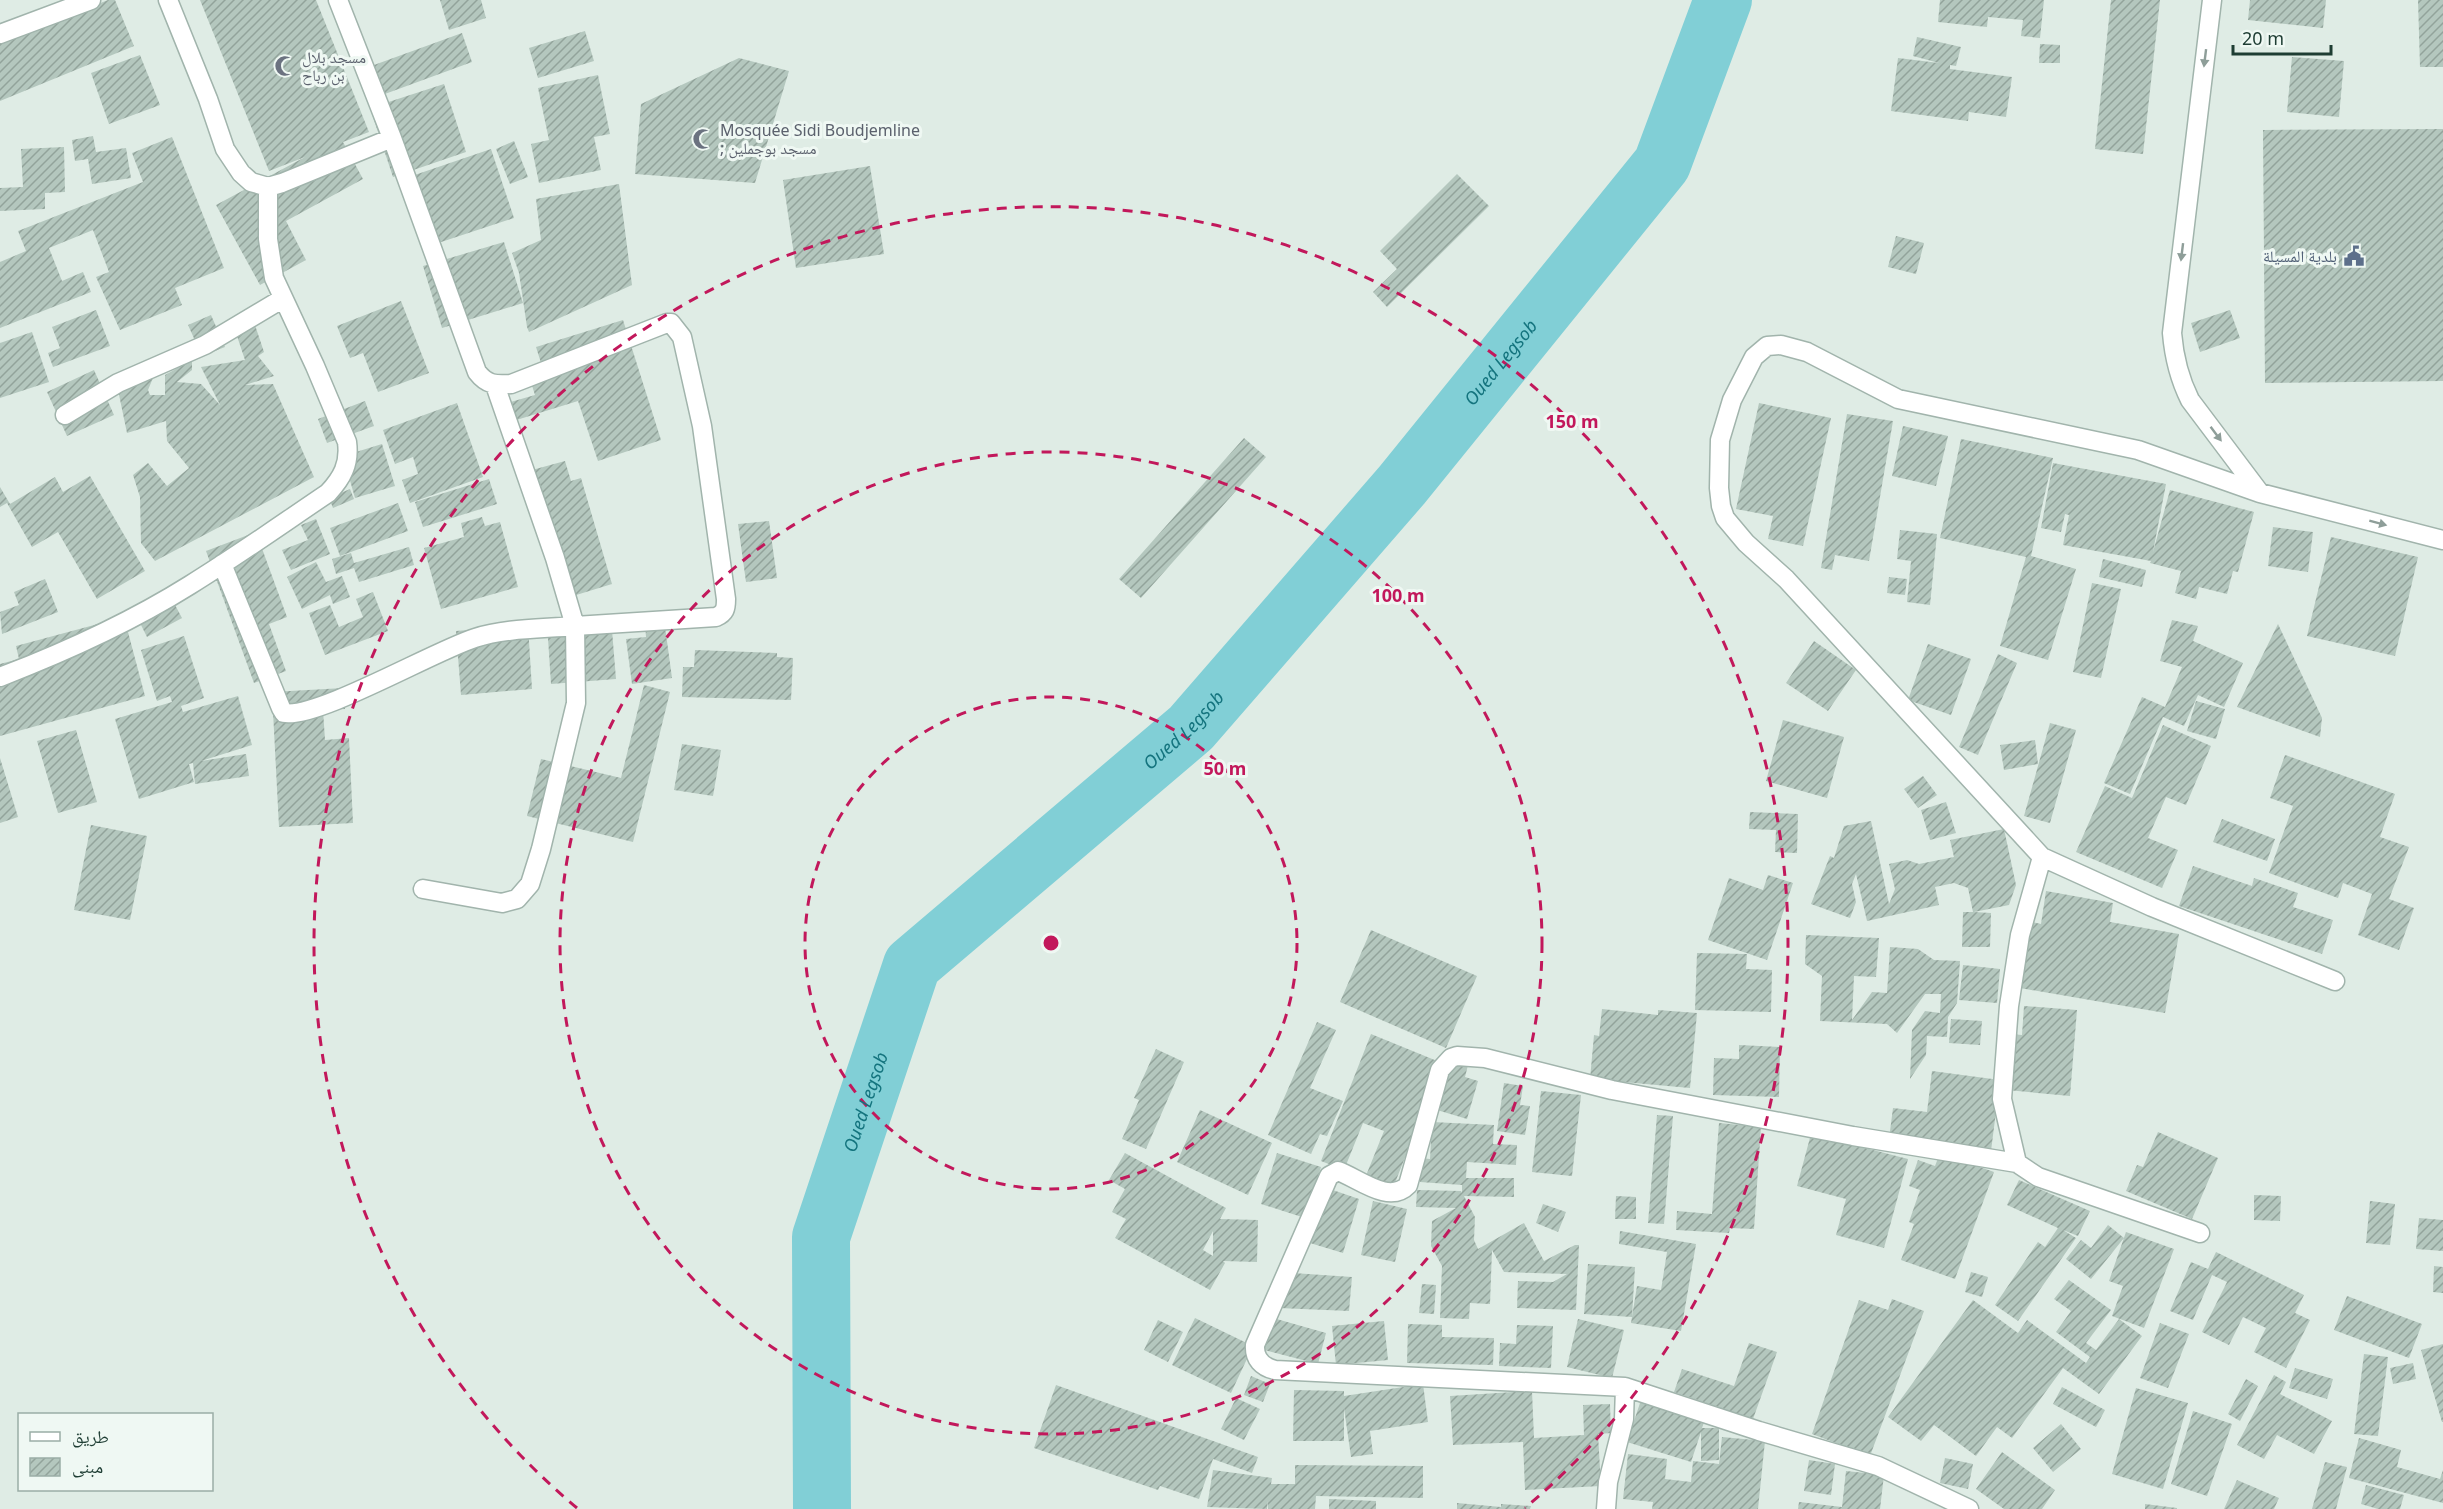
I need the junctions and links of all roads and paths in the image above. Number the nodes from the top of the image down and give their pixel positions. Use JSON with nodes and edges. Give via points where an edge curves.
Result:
{"nodes":[{"id":1,"x":91,"y":0,"type":"edge"},
{"id":2,"x":168,"y":0,"type":"edge"},
{"id":3,"x":338,"y":0,"type":"edge"},
{"id":4,"x":2212,"y":0,"type":"edge"},
{"id":5,"x":0,"y":34,"type":"edge"},
{"id":6,"x":392,"y":138,"type":"junction"},
{"id":7,"x":268,"y":187,"type":"junction"},
{"id":8,"x":282,"y":298,"type":"junction"},
{"id":9,"x":495,"y":385,"type":"junction"},
{"id":10,"x":65,"y":416,"type":"dead end"},
{"id":11,"x":2260,"y":493,"type":"junction"},
{"id":12,"x":2443,"y":540,"type":"edge"},
{"id":13,"x":222,"y":564,"type":"junction"},
{"id":14,"x":575,"y":626,"type":"junction"},
{"id":15,"x":0,"y":677,"type":"edge"},
{"id":16,"x":2042,"y":857,"type":"junction"},
{"id":17,"x":423,"y":889,"type":"dead end"},
{"id":18,"x":2335,"y":981,"type":"dead end"},
{"id":19,"x":2017,"y":1163,"type":"junction"},
{"id":20,"x":2200,"y":1233,"type":"dead end"},
{"id":21,"x":1625,"y":1387,"type":"junction"},
{"id":22,"x":1606,"y":1509,"type":"edge"},
{"id":23,"x":1969,"y":1509,"type":"edge"}],
"edges":[{"from":1,"to":5,"type":"street"},
{"from":2,"to":7,"type":"street","via":[[225,149],[251,182]]},
{"from":3,"to":6,"type":"street"},
{"from":4,"to":11,"type":"street","one_way":true,"via":[[2172,333],[2182,384],[2190,400]]},
{"from":6,"to":7,"type":"street"},
{"from":6,"to":9,"type":"street","via":[[477,372],[484,381]]},
{"from":7,"to":8,"type":"street","via":[[270,257]]},
{"from":8,"to":10,"type":"street","via":[[205,345],[109,388]]},
{"from":8,"to":13,"type":"street","via":[[315,366],[349,454],[340,480],[327,493]]},
{"from":9,"to":14,"type":"street"},
{"from":9,"to":14,"type":"street","via":[[511,384],[667,323],[682,337],[702,426],[726,608],[716,617]]},
{"from":11,"to":12,"type":"street","one_way":true},
{"from":11,"to":16,"type":"street","via":[[2138,450],[1898,399],[1792,347],[1767,346],[1754,357],[1732,400],[1720,440],[1719,488],[1725,518]]},
{"from":13,"to":14,"type":"street","via":[[284,713],[307,711],[342,698],[478,637]]},
{"from":13,"to":15,"type":"street","via":[[139,614]]},
{"from":14,"to":17,"type":"street","via":[[576,703],[530,884],[517,898],[502,903]]},
{"from":16,"to":18,"type":"street","via":[[2152,907]]},
{"from":16,"to":19,"type":"street","via":[[2020,935],[2009,1006],[2002,1100]]},
{"from":19,"to":20,"type":"street","via":[[2038,1177]]},
{"from":19,"to":21,"type":"street","via":[[1612,1090],[1485,1058],[1458,1056],[1440,1070],[1408,1185],[1403,1190],[1380,1191],[1338,1171],[1329,1176],[1255,1345],[1255,1355],[1261,1364],[1275,1370]]},
{"from":21,"to":22,"type":"street","via":[[1624,1419],[1608,1482]]},
{"from":21,"to":23,"type":"street","via":[[1878,1466]]}]}
